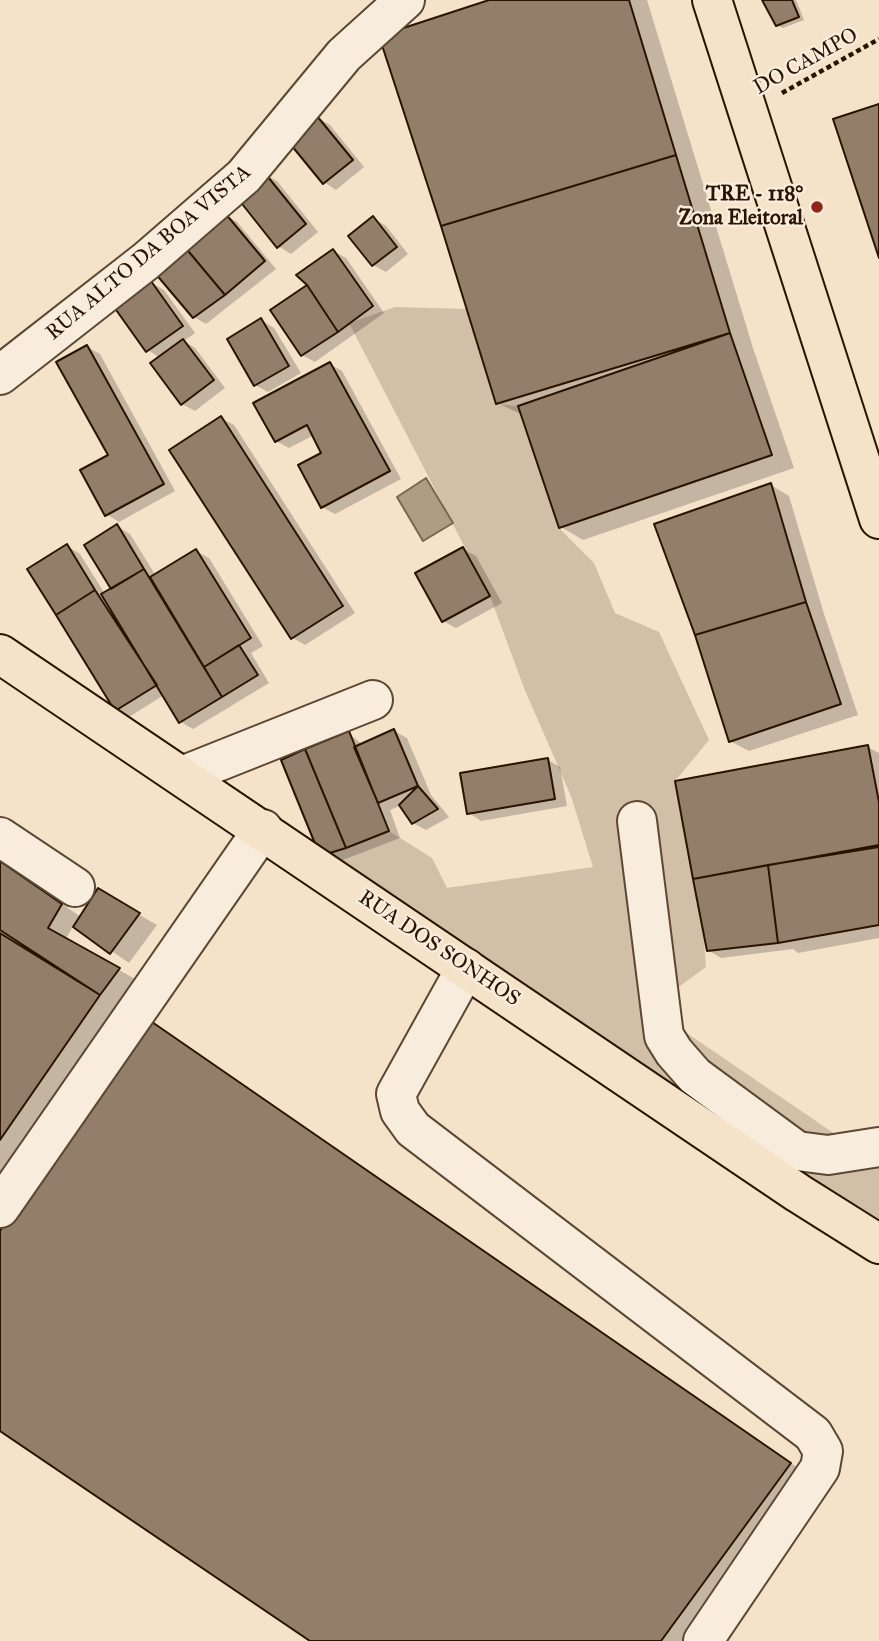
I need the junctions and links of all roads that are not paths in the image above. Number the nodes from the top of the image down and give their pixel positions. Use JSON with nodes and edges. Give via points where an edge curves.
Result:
{"nodes":[{"id":1,"x":405,"y":0,"type":"edge"},
{"id":2,"x":712,"y":0,"type":"edge"},
{"id":3,"x":0,"y":375,"type":"edge"},
{"id":4,"x":879,"y":519,"type":"edge"},
{"id":5,"x":0,"y":653,"type":"edge"},
{"id":6,"x":373,"y":700,"type":"dead end"},
{"id":7,"x":182,"y":776,"type":"junction"},
{"id":8,"x":637,"y":821,"type":"dead end"},
{"id":9,"x":263,"y":829,"type":"junction"},
{"id":10,"x":0,"y":837,"type":"edge"},
{"id":11,"x":75,"y":887,"type":"dead end"},
{"id":12,"x":467,"y":968,"type":"junction"},
{"id":13,"x":879,"y":1147,"type":"edge"},
{"id":14,"x":0,"y":1208,"type":"edge"},
{"id":15,"x":879,"y":1244,"type":"edge"},
{"id":16,"x":703,"y":1641,"type":"edge"}],
"edges":[{"from":1,"to":3,"type":"street","name":"RUA ALTO DA BOA VISTA","via":[[344,55],[244,176],[146,261]]},
{"from":2,"to":4,"type":"main road"},
{"from":5,"to":7,"type":"main road","name":"RUA DOS SONHOS"},
{"from":6,"to":7,"type":"street"},
{"from":7,"to":9,"type":"main road","name":"RUA DOS SONHOS"},
{"from":8,"to":13,"type":"street","via":[[664,1036],[674,1052],[695,1076],[797,1151],[828,1156]]},
{"from":9,"to":12,"type":"main road","name":"RUA DOS SONHOS"},
{"from":9,"to":14,"type":"street"},
{"from":10,"to":11,"type":"street"},
{"from":12,"to":15,"type":"main road","name":"RUA DOS SONHOS"},
{"from":12,"to":16,"type":"street","via":[[396,1094],[400,1111],[413,1129],[813,1434],[823,1451],[820,1468]]}]}
